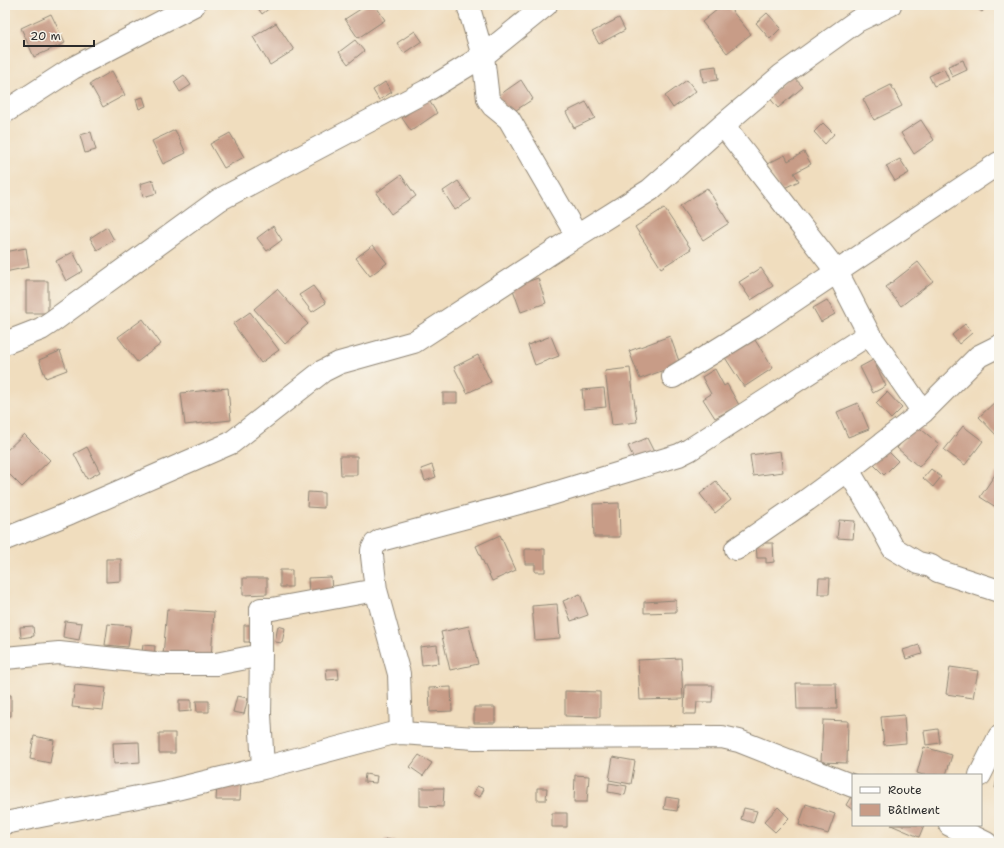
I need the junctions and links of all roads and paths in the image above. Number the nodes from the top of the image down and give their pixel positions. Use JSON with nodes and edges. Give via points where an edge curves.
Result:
{"nodes":[{"id":1,"x":194,"y":5,"type":"edge"},
{"id":2,"x":468,"y":5,"type":"edge"},
{"id":3,"x":546,"y":5,"type":"edge"},
{"id":4,"x":890,"y":5,"type":"edge"},
{"id":5,"x":482,"y":56,"type":"junction"},
{"id":6,"x":5,"y":112,"type":"edge"},
{"id":7,"x":723,"y":125,"type":"junction"},
{"id":8,"x":999,"y":163,"type":"edge"},
{"id":9,"x":577,"y":236,"type":"junction"},
{"id":10,"x":837,"y":272,"type":"junction"},
{"id":11,"x":869,"y":334,"type":"junction"},
{"id":12,"x":5,"y":343,"type":"edge"},
{"id":13,"x":999,"y":346,"type":"edge"},
{"id":14,"x":673,"y":377,"type":"dead end"},
{"id":15,"x":922,"y":412,"type":"junction"},
{"id":16,"x":848,"y":470,"type":"junction"},
{"id":17,"x":5,"y":539,"type":"edge"},
{"id":18,"x":736,"y":549,"type":"dead end"},
{"id":19,"x":376,"y":590,"type":"junction"},
{"id":20,"x":999,"y":591,"type":"edge"},
{"id":21,"x":261,"y":655,"type":"junction"},
{"id":22,"x":5,"y":658,"type":"edge"},
{"id":23,"x":401,"y":733,"type":"junction"},
{"id":24,"x":999,"y":737,"type":"edge"},
{"id":25,"x":263,"y":768,"type":"junction"},
{"id":26,"x":980,"y":774,"type":"edge"},
{"id":27,"x":852,"y":786,"type":"edge"},
{"id":28,"x":5,"y":823,"type":"edge"},
{"id":29,"x":955,"y":826,"type":"edge"},
{"id":30,"x":986,"y":843,"type":"edge"}],
"edges":[{"from":1,"to":6,"type":"street","via":[[73,68]]},
{"from":2,"to":5,"type":"street"},
{"from":3,"to":5,"type":"street"},
{"from":4,"to":7,"type":"street","via":[[857,21],[782,75]]},
{"from":5,"to":9,"type":"street","via":[[488,99],[509,119]]},
{"from":5,"to":12,"type":"street","via":[[426,91],[219,200],[53,321],[41,329]]},
{"from":7,"to":9,"type":"street","via":[[650,190]]},
{"from":7,"to":10,"type":"street"},
{"from":8,"to":10,"type":"street"},
{"from":9,"to":17,"type":"street","via":[[414,342],[327,368],[232,442]]},
{"from":10,"to":11,"type":"street"},
{"from":10,"to":14,"type":"street"},
{"from":11,"to":15,"type":"street"},
{"from":11,"to":19,"type":"street","via":[[689,450],[545,496],[382,540],[375,544],[372,550]]},
{"from":13,"to":15,"type":"street","via":[[979,356]]},
{"from":15,"to":16,"type":"street"},
{"from":16,"to":18,"type":"street"},
{"from":16,"to":20,"type":"street","via":[[893,548],[938,572]]},
{"from":19,"to":21,"type":"street","via":[[261,609]]},
{"from":19,"to":23,"type":"street","via":[[399,674]]},
{"from":21,"to":22,"type":"street","via":[[216,664],[163,664],[59,653]]},
{"from":21,"to":25,"type":"street","via":[[260,714]]},
{"from":23,"to":25,"type":"street"},
{"from":23,"to":27,"type":"street","via":[[475,738],[722,737],[740,741]]},
{"from":24,"to":26,"type":"street"},
{"from":25,"to":28,"type":"street","via":[[168,791]]},
{"from":29,"to":30,"type":"street"}]}
